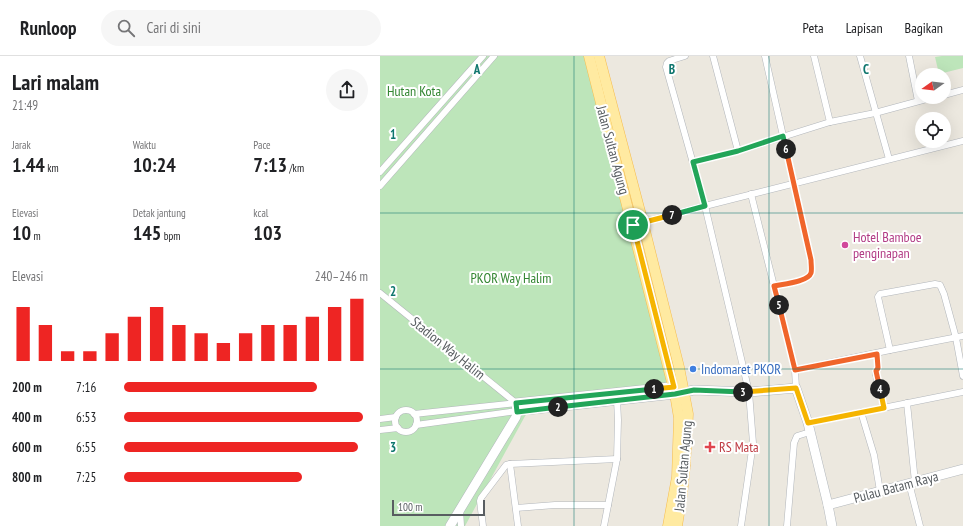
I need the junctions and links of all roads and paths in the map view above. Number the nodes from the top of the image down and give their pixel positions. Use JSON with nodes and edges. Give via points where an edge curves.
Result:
{"nodes":[{"id":1,"x":483,"y":56,"type":"edge"},
{"id":2,"x":494,"y":56,"type":"edge"},
{"id":3,"x":589,"y":56,"type":"edge"},
{"id":4,"x":599,"y":56,"type":"edge"},
{"id":5,"x":685,"y":56,"type":"edge"},
{"id":6,"x":713,"y":56,"type":"edge"},
{"id":7,"x":765,"y":56,"type":"edge"},
{"id":8,"x":814,"y":56,"type":"edge"},
{"id":9,"x":860,"y":56,"type":"edge"},
{"id":10,"x":909,"y":56,"type":"edge"},
{"id":11,"x":915,"y":86,"type":"edge"},
{"id":12,"x":963,"y":90,"type":"edge"},
{"id":13,"x":951,"y":93,"type":"edge"},
{"id":14,"x":915,"y":102,"type":"edge"},
{"id":15,"x":875,"y":112,"type":"junction"},
{"id":16,"x":830,"y":122,"type":"junction"},
{"id":17,"x":783,"y":136,"type":"junction"},
{"id":18,"x":963,"y":141,"type":"edge"},
{"id":19,"x":738,"y":151,"type":"junction"},
{"id":20,"x":889,"y":159,"type":"junction"},
{"id":21,"x":693,"y":162,"type":"junction"},
{"id":22,"x":380,"y":172,"type":"edge"},
{"id":23,"x":794,"y":184,"type":"junction"},
{"id":24,"x":380,"y":186,"type":"edge"},
{"id":25,"x":751,"y":194,"type":"junction"},
{"id":26,"x":705,"y":206,"type":"junction"},
{"id":27,"x":643,"y":223,"type":"junction"},
{"id":28,"x":633,"y":225,"type":"junction"},
{"id":29,"x":774,"y":286,"type":"junction"},
{"id":30,"x":380,"y":293,"type":"edge"},
{"id":31,"x":963,"y":336,"type":"edge"},
{"id":32,"x":956,"y":338,"type":"junction"},
{"id":33,"x":890,"y":350,"type":"junction"},
{"id":34,"x":877,"y":354,"type":"junction"},
{"id":35,"x":962,"y":363,"type":"edge"},
{"id":36,"x":795,"y":370,"type":"junction"},
{"id":37,"x":963,"y":376,"type":"edge"},
{"id":38,"x":796,"y":388,"type":"junction"},
{"id":39,"x":679,"y":390,"type":"junction"},
{"id":40,"x":749,"y":392,"type":"junction"},
{"id":41,"x":963,"y":392,"type":"edge"},
{"id":42,"x":617,"y":400,"type":"junction"},
{"id":43,"x":907,"y":403,"type":"junction"},
{"id":44,"x":517,"y":407,"type":"junction"},
{"id":45,"x":884,"y":408,"type":"junction"},
{"id":46,"x":861,"y":412,"type":"junction"},
{"id":47,"x":414,"y":414,"type":"junction"},
{"id":48,"x":396,"y":417,"type":"junction"},
{"id":49,"x":380,"y":419,"type":"edge"},
{"id":50,"x":808,"y":423,"type":"junction"},
{"id":51,"x":416,"y":425,"type":"junction"},
{"id":52,"x":398,"y":428,"type":"junction"},
{"id":53,"x":380,"y":430,"type":"edge"},
{"id":54,"x":810,"y":432,"type":"junction"},
{"id":55,"x":617,"y":459,"type":"junction"},
{"id":56,"x":510,"y":464,"type":"junction"},
{"id":57,"x":963,"y":469,"type":"edge"},
{"id":58,"x":912,"y":482,"type":"junction"},
{"id":59,"x":880,"y":491,"type":"junction"},
{"id":60,"x":828,"y":504,"type":"junction"},
{"id":61,"x":608,"y":506,"type":"junction"},
{"id":62,"x":516,"y":508,"type":"junction"},
{"id":63,"x":460,"y":510,"type":"junction"},
{"id":64,"x":450,"y":526,"type":"edge"},
{"id":65,"x":461,"y":526,"type":"edge"},
{"id":66,"x":483,"y":526,"type":"edge"},
{"id":67,"x":518,"y":526,"type":"edge"},
{"id":68,"x":604,"y":526,"type":"edge"},
{"id":69,"x":668,"y":526,"type":"edge"},
{"id":70,"x":676,"y":526,"type":"edge"},
{"id":71,"x":741,"y":526,"type":"edge"},
{"id":72,"x":787,"y":526,"type":"edge"},
{"id":73,"x":832,"y":526,"type":"edge"},
{"id":74,"x":920,"y":526,"type":"edge"}],
"edges":[{"from":1,"to":22,"type":"street"},
{"from":2,"to":24,"type":"street"},
{"from":3,"to":28,"type":"main road","name":"Jalan Sultan Agung"},
{"from":4,"to":27,"type":"main road","name":"Jalan Sultan Agung"},
{"from":5,"to":21,"type":"street","via":[[668,61],[666,68]]},
{"from":6,"to":19,"type":"street"},
{"from":7,"to":17,"type":"street"},
{"from":8,"to":16,"type":"street"},
{"from":9,"to":15,"type":"street"},
{"from":10,"to":11,"type":"street"},
{"from":12,"to":13,"type":"street"},
{"from":14,"to":15,"type":"street"},
{"from":15,"to":16,"type":"street"},
{"from":15,"to":20,"type":"street"},
{"from":16,"to":17,"type":"street"},
{"from":17,"to":19,"type":"street"},
{"from":17,"to":23,"type":"street"},
{"from":18,"to":20,"type":"street"},
{"from":19,"to":21,"type":"street"},
{"from":20,"to":23,"type":"street"},
{"from":21,"to":26,"type":"street"},
{"from":23,"to":25,"type":"street"},
{"from":23,"to":29,"type":"street","via":[[812,272],[808,278],[800,281]]},
{"from":25,"to":26,"type":"street"},
{"from":25,"to":29,"type":"street"},
{"from":26,"to":27,"type":"street"},
{"from":26,"to":40,"type":"street"},
{"from":27,"to":28,"type":"street"},
{"from":27,"to":39,"type":"main road","name":"Jalan Sultan Agung","via":[[679,367]]},
{"from":28,"to":39,"type":"main road","name":"Jalan Sultan Agung"},
{"from":29,"to":36,"type":"street"},
{"from":30,"to":44,"type":"street","name":"Stadion Way Halim"},
{"from":31,"to":32,"type":"street"},
{"from":32,"to":33,"type":"street"},
{"from":32,"to":33,"type":"street","via":[[940,285],[935,284],[880,294],[878,297]]},
{"from":32,"to":35,"type":"street"},
{"from":33,"to":34,"type":"street"},
{"from":34,"to":36,"type":"street"},
{"from":34,"to":45,"type":"street","via":[[876,375]]},
{"from":35,"to":37,"type":"street"},
{"from":36,"to":38,"type":"street"},
{"from":38,"to":40,"type":"street"},
{"from":38,"to":50,"type":"street"},
{"from":39,"to":40,"type":"street"},
{"from":39,"to":42,"type":"street"},
{"from":39,"to":44,"type":"street"},
{"from":39,"to":69,"type":"main road","name":"Jalan Sultan Agung","via":[[677,477]]},
{"from":39,"to":70,"type":"main road","name":"Jalan Sultan Agung","via":[[688,414],[688,432],[682,495]]},
{"from":40,"to":71,"type":"street","via":[[753,443]]},
{"from":41,"to":43,"type":"street"},
{"from":42,"to":44,"type":"street"},
{"from":42,"to":55,"type":"street"},
{"from":43,"to":45,"type":"street"},
{"from":43,"to":58,"type":"street"},
{"from":44,"to":47,"type":"street"},
{"from":44,"to":51,"type":"street"},
{"from":44,"to":63,"type":"street","via":[[516,417]]},
{"from":45,"to":46,"type":"street"},
{"from":46,"to":50,"type":"street"},
{"from":46,"to":59,"type":"street","via":[[874,455]]},
{"from":47,"to":48,"type":"street","via":[[404,411]]},
{"from":47,"to":51,"type":"street"},
{"from":48,"to":49,"type":"street"},
{"from":48,"to":52,"type":"street"},
{"from":50,"to":54,"type":"street"},
{"from":51,"to":52,"type":"street","via":[[408,432],[400,431]]},
{"from":52,"to":53,"type":"street"},
{"from":54,"to":60,"type":"street"},
{"from":54,"to":72,"type":"street","via":[[797,436],[794,443]]},
{"from":55,"to":56,"type":"street"},
{"from":55,"to":61,"type":"street"},
{"from":56,"to":62,"type":"street"},
{"from":56,"to":66,"type":"street","via":[[503,467],[480,501]]},
{"from":57,"to":58,"type":"street","name":"Pulau Batam Raya"},
{"from":58,"to":59,"type":"street","name":"Pulau Batam Raya"},
{"from":58,"to":74,"type":"street"},
{"from":59,"to":60,"type":"street","name":"Pulau Batam Raya"},
{"from":60,"to":73,"type":"street"},
{"from":61,"to":62,"type":"street","via":[[554,505]]},
{"from":61,"to":68,"type":"street"},
{"from":62,"to":67,"type":"street"},
{"from":63,"to":64,"type":"street"},
{"from":63,"to":65,"type":"street"}]}
